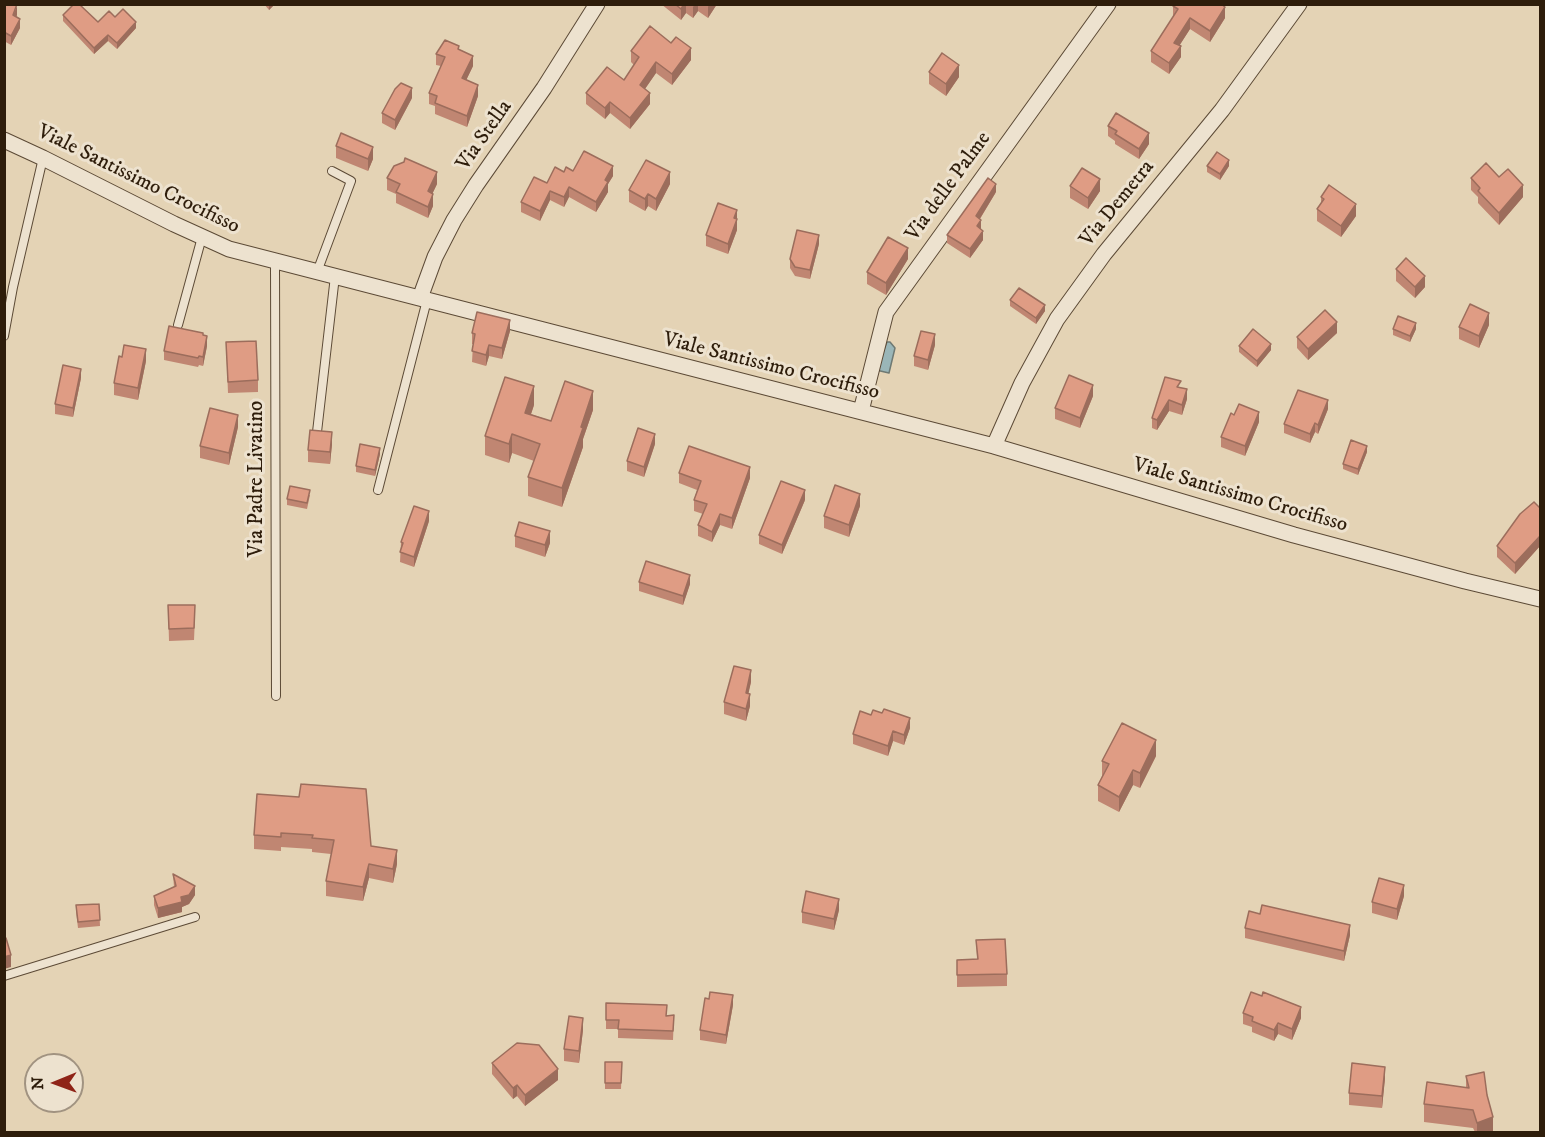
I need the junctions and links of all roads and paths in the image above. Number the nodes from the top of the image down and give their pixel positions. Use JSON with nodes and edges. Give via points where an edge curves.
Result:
{"nodes":[{"id":1,"x":597,"y":4,"type":"edge"},
{"id":2,"x":1108,"y":4,"type":"edge"},
{"id":3,"x":1299,"y":4,"type":"edge"},
{"id":4,"x":4,"y":140,"type":"edge"},
{"id":5,"x":44,"y":158,"type":"junction"},
{"id":6,"x":332,"y":171,"type":"dead end"},
{"id":7,"x":202,"y":237,"type":"junction"},
{"id":8,"x":275,"y":261,"type":"junction"},
{"id":9,"x":318,"y":272,"type":"junction"},
{"id":10,"x":335,"y":276,"type":"junction"},
{"id":11,"x":423,"y":299,"type":"junction"},
{"id":12,"x":178,"y":325,"type":"edge"},
{"id":13,"x":4,"y":336,"type":"edge"},
{"id":14,"x":861,"y":411,"type":"junction"},
{"id":15,"x":317,"y":432,"type":"edge"},
{"id":16,"x":994,"y":446,"type":"junction"},
{"id":17,"x":378,"y":490,"type":"dead end"},
{"id":18,"x":1540,"y":598,"type":"edge"},
{"id":19,"x":276,"y":696,"type":"dead end"},
{"id":20,"x":195,"y":916,"type":"dead end"},
{"id":21,"x":4,"y":976,"type":"edge"}],
"edges":[{"from":1,"to":11,"type":"street","name":"Via Stella","via":[[454,219],[435,257]]},
{"from":2,"to":14,"type":"street","name":"Via delle Palme","via":[[886,312]]},
{"from":3,"to":16,"type":"street","name":"Via Demetra","via":[[1222,110],[1056,319]]},
{"from":4,"to":5,"type":"street","name":"Viale Santissimo Crocifisso"},
{"from":5,"to":7,"type":"street","name":"Viale Santissimo Crocifisso"},
{"from":5,"to":13,"type":"lane"},
{"from":6,"to":9,"type":"lane","via":[[351,181]]},
{"from":7,"to":8,"type":"street","name":"Viale Santissimo Crocifisso"},
{"from":7,"to":12,"type":"lane"},
{"from":8,"to":9,"type":"street","name":"Viale Santissimo Crocifisso"},
{"from":8,"to":19,"type":"lane","name":"Via Padre Livatino"},
{"from":9,"to":10,"type":"street","name":"Viale Santissimo Crocifisso"},
{"from":10,"to":11,"type":"street","name":"Viale Santissimo Crocifisso"},
{"from":10,"to":15,"type":"lane"},
{"from":11,"to":14,"type":"street","name":"Viale Santissimo Crocifisso"},
{"from":11,"to":17,"type":"lane"},
{"from":14,"to":16,"type":"street","name":"Viale Santissimo Crocifisso"},
{"from":16,"to":18,"type":"street","name":"Viale Santissimo Crocifisso","via":[[1294,535]]},
{"from":20,"to":21,"type":"lane"}]}
